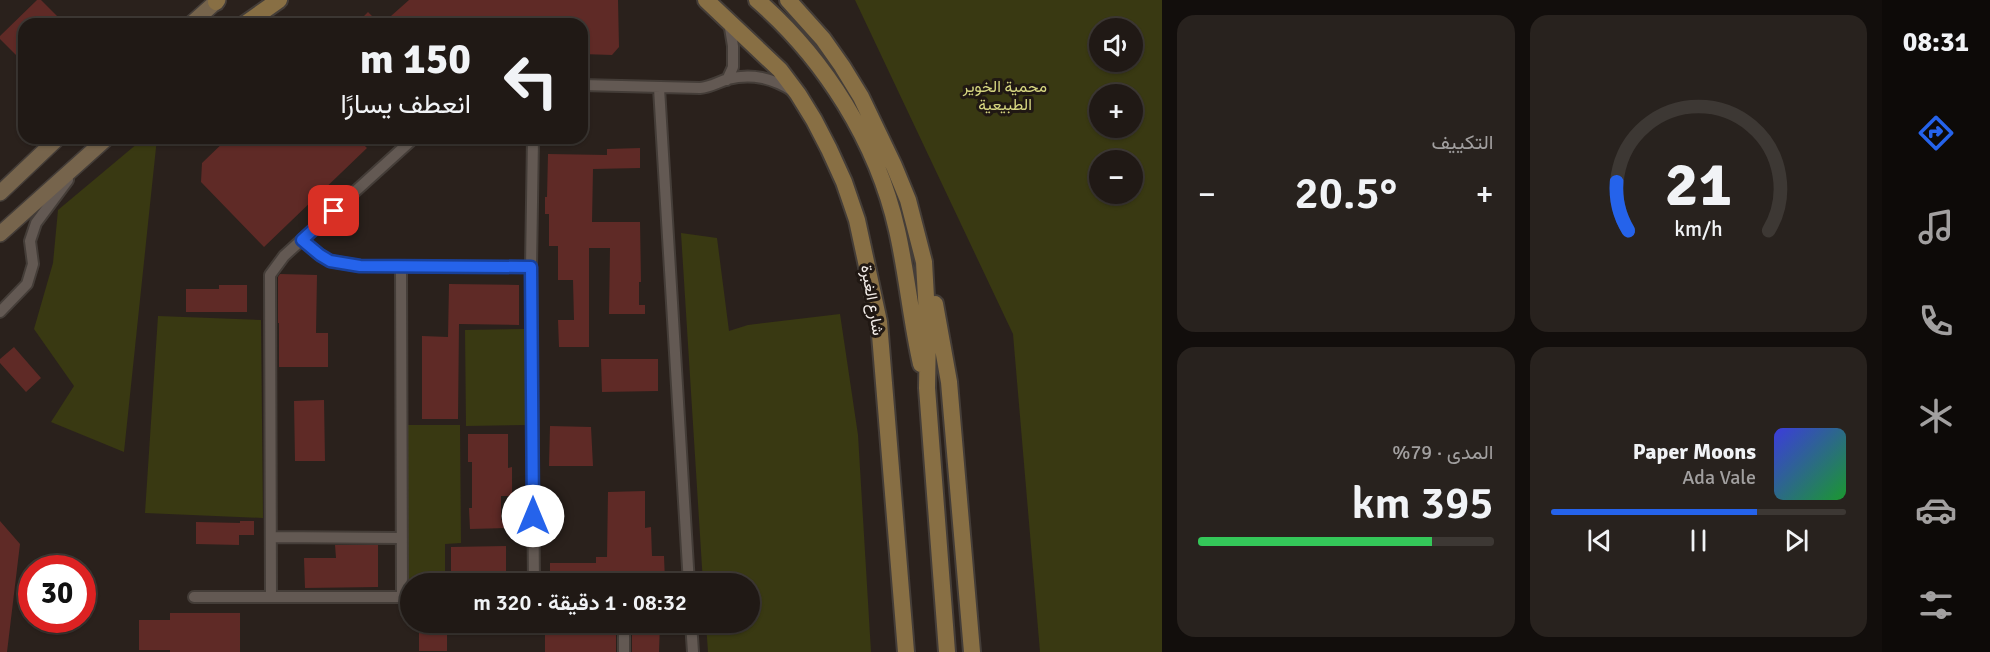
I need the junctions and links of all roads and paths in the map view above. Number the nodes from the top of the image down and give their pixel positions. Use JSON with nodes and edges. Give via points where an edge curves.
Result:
{"nodes":[{"id":1,"x":217,"y":0,"type":"edge"},
{"id":2,"x":267,"y":0,"type":"edge"},
{"id":3,"x":279,"y":0,"type":"edge"},
{"id":4,"x":706,"y":0,"type":"edge"},
{"id":5,"x":757,"y":0,"type":"edge"},
{"id":6,"x":788,"y":0,"type":"edge"},
{"id":7,"x":198,"y":18,"type":"edge"},
{"id":8,"x":249,"y":18,"type":"edge"},
{"id":9,"x":252,"y":18,"type":"edge"},
{"id":10,"x":728,"y":19,"type":"junction"},
{"id":11,"x":727,"y":80,"type":"junction"},
{"id":12,"x":588,"y":85,"type":"edge"},
{"id":13,"x":659,"y":88,"type":"junction"},
{"id":14,"x":798,"y":94,"type":"junction"},
{"id":15,"x":52,"y":144,"type":"edge"},
{"id":16,"x":100,"y":144,"type":"edge"},
{"id":17,"x":407,"y":144,"type":"edge"},
{"id":18,"x":532,"y":144,"type":"edge"},
{"id":19,"x":82,"y":160,"type":"junction"},
{"id":20,"x":0,"y":193,"type":"edge"},
{"id":21,"x":0,"y":234,"type":"edge"},
{"id":22,"x":302,"y":240,"type":"junction"},
{"id":23,"x":924,"y":262,"type":"junction"},
{"id":24,"x":401,"y":267,"type":"junction"},
{"id":25,"x":531,"y":267,"type":"junction"},
{"id":26,"x":0,"y":312,"type":"edge"},
{"id":27,"x":927,"y":388,"type":"junction"},
{"id":28,"x":271,"y":537,"type":"junction"},
{"id":29,"x":401,"y":538,"type":"junction"},
{"id":30,"x":404,"y":573,"type":"edge"},
{"id":31,"x":534,"y":573,"type":"edge"},
{"id":32,"x":688,"y":573,"type":"edge"},
{"id":33,"x":194,"y":597,"type":"dead end"},
{"id":34,"x":271,"y":597,"type":"junction"},
{"id":35,"x":400,"y":597,"type":"edge"},
{"id":36,"x":624,"y":633,"type":"edge"},
{"id":37,"x":692,"y":633,"type":"edge"},
{"id":38,"x":624,"y":652,"type":"edge"},
{"id":39,"x":693,"y":652,"type":"edge"},
{"id":40,"x":906,"y":652,"type":"edge"},
{"id":41,"x":947,"y":652,"type":"edge"},
{"id":42,"x":972,"y":652,"type":"edge"}],
"edges":[{"from":1,"to":7,"type":"main road"},
{"from":2,"to":8,"type":"main road"},
{"from":3,"to":9,"type":"main road"},
{"from":4,"to":10,"type":"main road","name":"شارع الغبرة"},
{"from":5,"to":27,"type":"main road","via":[[812,58],[840,97],[872,155],[897,231]]},
{"from":6,"to":23,"type":"main road","via":[[823,39],[861,97],[908,200]]},
{"from":10,"to":11,"type":"street","via":[[733,67]]},
{"from":10,"to":14,"type":"main road","name":"شارع الغبرة","via":[[780,70]]},
{"from":11,"to":13,"type":"street","via":[[700,88]]},
{"from":11,"to":14,"type":"street","via":[[760,77]]},
{"from":12,"to":13,"type":"street"},
{"from":13,"to":32,"type":"street"},
{"from":14,"to":40,"type":"main road","name":"شارع الغبرة","via":[[844,182],[857,220],[879,322]]},
{"from":15,"to":20,"type":"main road"},
{"from":16,"to":19,"type":"main road"},
{"from":17,"to":22,"type":"street"},
{"from":18,"to":25,"type":"street"},
{"from":19,"to":21,"type":"main road"},
{"from":19,"to":26,"type":"street","via":[[36,223],[30,241],[33,264],[27,284]]},
{"from":22,"to":24,"type":"street","via":[[330,261]]},
{"from":22,"to":28,"type":"street","via":[[270,275]]},
{"from":23,"to":27,"type":"main road"},
{"from":23,"to":42,"type":"main road","via":[[949,382]]},
{"from":24,"to":25,"type":"street"},
{"from":24,"to":29,"type":"street"},
{"from":25,"to":31,"type":"street"},
{"from":27,"to":41,"type":"main road"},
{"from":28,"to":29,"type":"street"},
{"from":28,"to":34,"type":"street"},
{"from":29,"to":30,"type":"street"},
{"from":33,"to":34,"type":"street"},
{"from":34,"to":35,"type":"street"},
{"from":36,"to":38,"type":"street"},
{"from":37,"to":39,"type":"street"}]}
